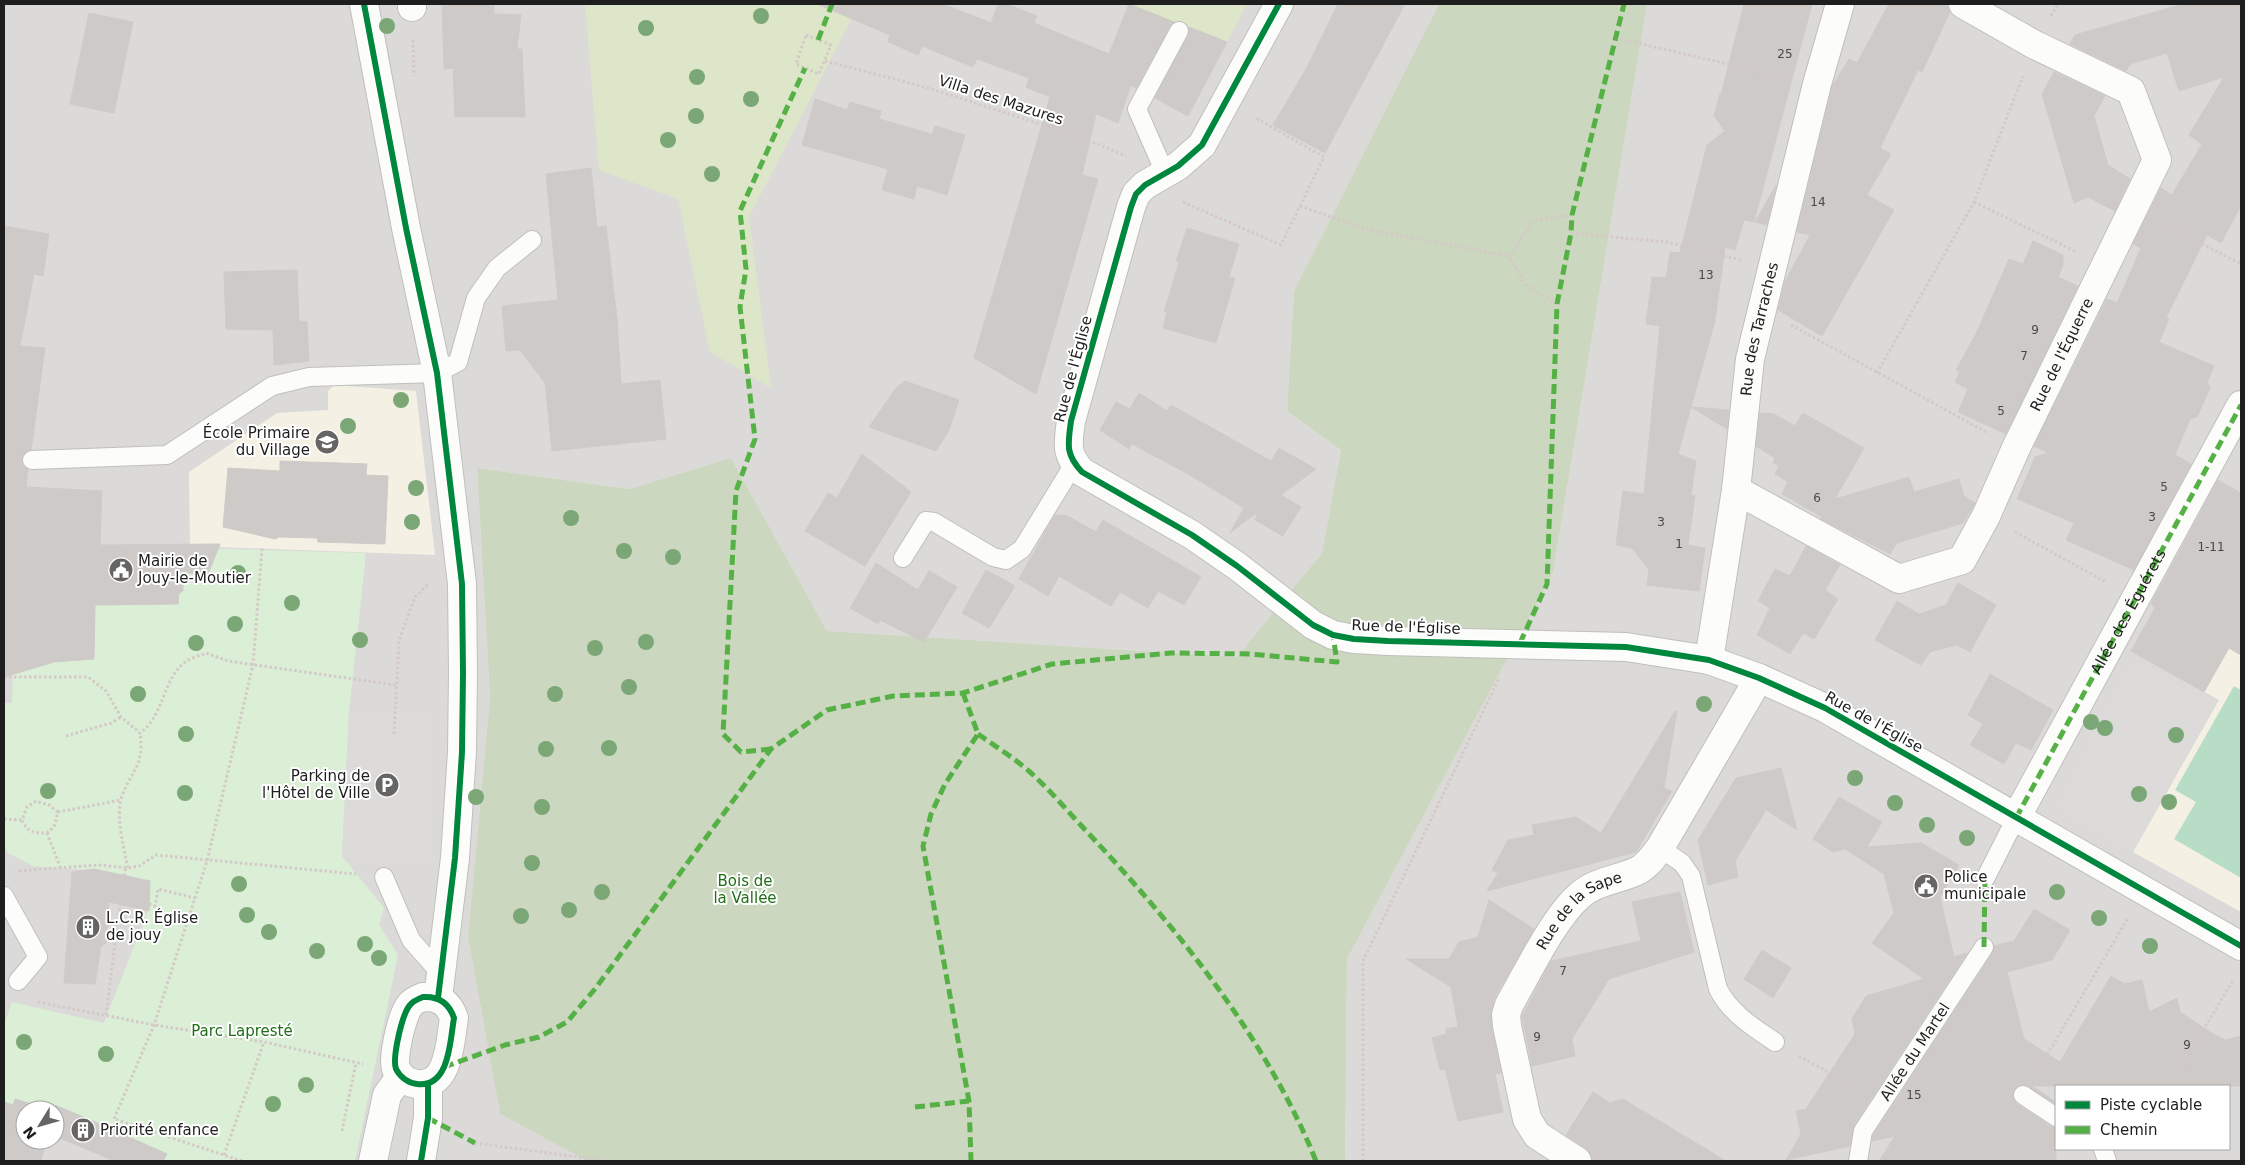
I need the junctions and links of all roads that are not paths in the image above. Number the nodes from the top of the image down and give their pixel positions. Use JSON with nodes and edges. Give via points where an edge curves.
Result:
{"nodes":[{"id":1,"x":364,"y":4,"type":"edge"},
{"id":2,"x":1279,"y":4,"type":"edge"},
{"id":3,"x":1840,"y":4,"type":"edge"},
{"id":4,"x":1964,"y":4,"type":"edge"},
{"id":5,"x":1179,"y":31,"type":"dead end"},
{"id":6,"x":1165,"y":173,"type":"junction"},
{"id":7,"x":532,"y":240,"type":"dead end"},
{"id":8,"x":437,"y":373,"type":"junction"},
{"id":9,"x":2241,"y":405,"type":"edge"},
{"id":10,"x":32,"y":460,"type":"dead end"},
{"id":11,"x":1074,"y":464,"type":"junction"},
{"id":12,"x":1736,"y":490,"type":"junction"},
{"id":13,"x":903,"y":558,"type":"dead end"},
{"id":14,"x":1708,"y":660,"type":"junction"},
{"id":15,"x":1759,"y":678,"type":"junction"},
{"id":16,"x":2016,"y":818,"type":"junction"},
{"id":17,"x":1660,"y":848,"type":"junction"},
{"id":18,"x":384,"y":877,"type":"road end"},
{"id":19,"x":1985,"y":879,"type":"dead end"},
{"id":20,"x":4,"y":896,"type":"edge"},
{"id":21,"x":1984,"y":946,"type":"dead end"},
{"id":22,"x":2241,"y":946,"type":"edge"},
{"id":23,"x":18,"y":981,"type":"dead end"},
{"id":24,"x":440,"y":986,"type":"junction"},
{"id":25,"x":1775,"y":1042,"type":"road end"},
{"id":26,"x":401,"y":1076,"type":"junction"},
{"id":27,"x":428,"y":1084,"type":"junction"},
{"id":28,"x":2023,"y":1095,"type":"road end"},
{"id":29,"x":2055,"y":1116,"type":"edge"},
{"id":30,"x":373,"y":1161,"type":"edge"},
{"id":31,"x":421,"y":1161,"type":"edge"},
{"id":32,"x":1577,"y":1161,"type":"edge"},
{"id":33,"x":1858,"y":1161,"type":"edge"}],
"edges":[{"from":1,"to":8,"type":"street"},
{"from":2,"to":6,"type":"street","name":"Rue de l'Église","via":[[1202,145],[1191,157]]},
{"from":3,"to":12,"type":"street","name":"Rue des Tarraches","via":[[1817,84],[1750,359]]},
{"from":4,"to":12,"type":"street","name":"Rue de l'Équerre","via":[[2035,45],[2131,91],[2157,160],[2134,210],[1962,560],[1899,579]]},
{"from":5,"to":6,"type":"lane","via":[[1137,109]]},
{"from":6,"to":11,"type":"street","name":"Rue de l'Église","via":[[1136,194],[1131,207],[1071,421],[1068,452]]},
{"from":7,"to":8,"type":"lane","via":[[492,274],[476,298],[458,362]]},
{"from":8,"to":10,"type":"lane","via":[[309,377],[272,386],[167,455]]},
{"from":8,"to":24,"type":"street","via":[[459,552],[463,663],[462,752],[455,858]]},
{"from":9,"to":16,"type":"street","name":"Allée des Éguérets"},
{"from":11,"to":13,"type":"lane","via":[[1022,549],[1006,560],[993,557],[934,522],[926,521]]},
{"from":11,"to":14,"type":"street","name":"Rue de l'Église","via":[[1082,472],[1192,534],[1313,625],[1333,635],[1388,641],[1626,647]]},
{"from":12,"to":14,"type":"street","name":"Rue des Tarraches"},
{"from":14,"to":15,"type":"street","name":"Rue de l'Église"},
{"from":15,"to":16,"type":"street","name":"Rue de l'Église","via":[[1825,708]]},
{"from":15,"to":17,"type":"street","name":"Rue de la Sape"},
{"from":16,"to":19,"type":"lane"},
{"from":16,"to":22,"type":"street","name":"Rue de l'Église"},
{"from":17,"to":25,"type":"lane","via":[[1682,863],[1691,876],[1718,989],[1725,1003],[1735,1014]]},
{"from":17,"to":32,"type":"street","name":"Rue de la Sape","via":[[1639,870],[1600,883],[1580,895],[1566,910],[1506,1015],[1527,1119],[1538,1135]]},
{"from":18,"to":24,"type":"lane","via":[[411,940]]},
{"from":20,"to":23,"type":"lane","via":[[38,957]]},
{"from":21,"to":33,"type":"lane","name":"Allée du Martel","via":[[1863,1131]]},
{"from":24,"to":26,"type":"street","via":[[430,997],[409,1006],[405,1014],[394,1059]]},
{"from":24,"to":27,"type":"street","via":[[454,1018],[444,1068],[438,1078]]},
{"from":26,"to":27,"type":"street","via":[[413,1084]]},
{"from":26,"to":30,"type":"street","via":[[387,1095]]},
{"from":27,"to":31,"type":"street","via":[[428,1118]]},
{"from":28,"to":29,"type":"lane"}]}
